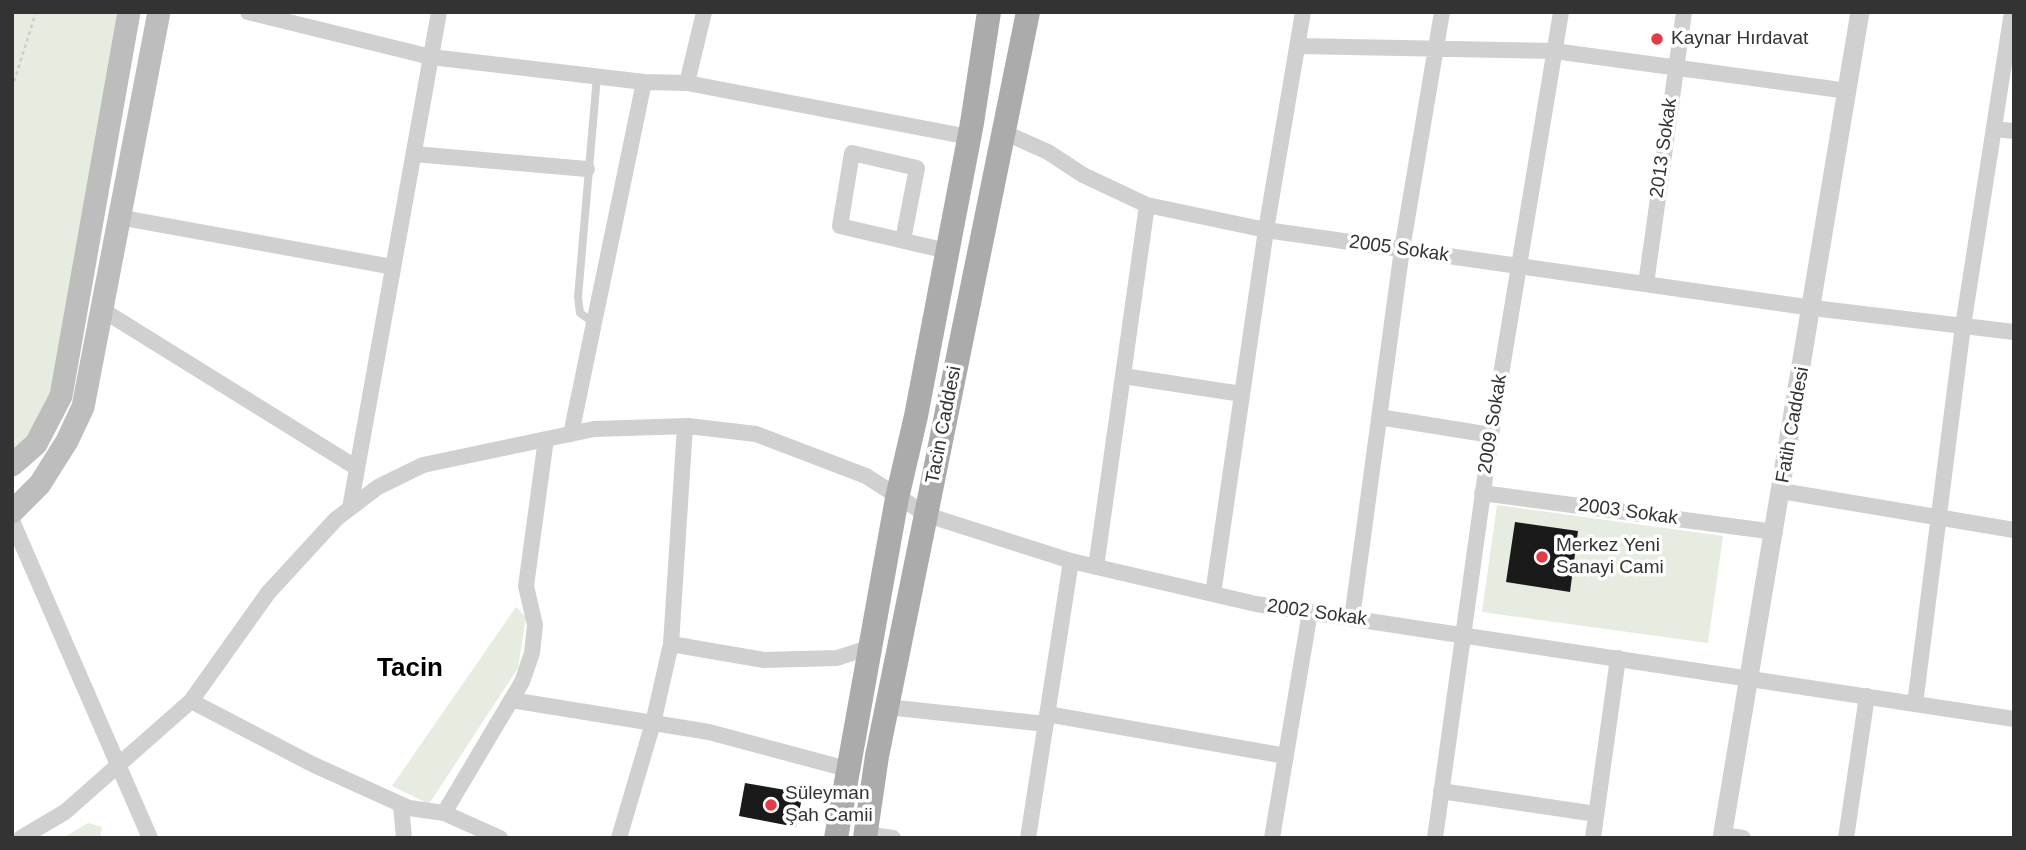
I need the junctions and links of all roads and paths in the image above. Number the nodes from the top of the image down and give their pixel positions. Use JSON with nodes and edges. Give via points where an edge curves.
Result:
{"nodes":[{"id":1,"x":36,"y":12,"type":"edge"},
{"id":2,"x":130,"y":12,"type":"edge"},
{"id":3,"x":159,"y":12,"type":"edge"},
{"id":4,"x":248,"y":12,"type":"edge"},
{"id":5,"x":439,"y":12,"type":"edge"},
{"id":6,"x":704,"y":12,"type":"edge"},
{"id":7,"x":989,"y":12,"type":"edge"},
{"id":8,"x":1027,"y":12,"type":"edge"},
{"id":9,"x":1303,"y":12,"type":"edge"},
{"id":10,"x":1441,"y":12,"type":"edge"},
{"id":11,"x":1561,"y":12,"type":"edge"},
{"id":12,"x":1684,"y":12,"type":"edge"},
{"id":13,"x":1860,"y":12,"type":"edge"},
{"id":14,"x":2012,"y":12,"type":"edge"},
{"id":15,"x":1297,"y":46,"type":"junction"},
{"id":16,"x":1436,"y":48,"type":"junction"},
{"id":17,"x":1554,"y":51,"type":"junction"},
{"id":18,"x":431,"y":57,"type":"junction"},
{"id":19,"x":1675,"y":67,"type":"junction"},
{"id":20,"x":597,"y":76,"type":"junction"},
{"id":21,"x":644,"y":82,"type":"junction"},
{"id":22,"x":687,"y":83,"type":"junction"},
{"id":23,"x":12,"y":88,"type":"edge"},
{"id":24,"x":1848,"y":91,"type":"junction"},
{"id":25,"x":1994,"y":129,"type":"junction"},
{"id":26,"x":2014,"y":131,"type":"edge"},
{"id":27,"x":1003,"y":132,"type":"junction"},
{"id":28,"x":969,"y":137,"type":"junction"},
{"id":29,"x":414,"y":154,"type":"junction"},
{"id":30,"x":587,"y":169,"type":"junction"},
{"id":31,"x":1147,"y":205,"type":"junction"},
{"id":32,"x":118,"y":217,"type":"junction"},
{"id":33,"x":1266,"y":230,"type":"junction"},
{"id":34,"x":903,"y":240,"type":"junction"},
{"id":35,"x":1402,"y":249,"type":"junction"},
{"id":36,"x":947,"y":251,"type":"junction"},
{"id":37,"x":1517,"y":266,"type":"junction"},
{"id":38,"x":393,"y":267,"type":"junction"},
{"id":39,"x":1646,"y":284,"type":"junction"},
{"id":40,"x":1813,"y":308,"type":"junction"},
{"id":41,"x":104,"y":311,"type":"junction"},
{"id":42,"x":594,"y":323,"type":"junction"},
{"id":43,"x":1963,"y":326,"type":"junction"},
{"id":44,"x":2014,"y":332,"type":"edge"},
{"id":45,"x":1123,"y":376,"type":"junction"},
{"id":46,"x":1242,"y":394,"type":"junction"},
{"id":47,"x":1379,"y":417,"type":"junction"},
{"id":48,"x":685,"y":426,"type":"junction"},
{"id":49,"x":571,"y":434,"type":"junction"},
{"id":50,"x":1491,"y":435,"type":"junction"},
{"id":51,"x":546,"y":439,"type":"junction"},
{"id":52,"x":12,"y":465,"type":"edge"},
{"id":53,"x":357,"y":468,"type":"junction"},
{"id":54,"x":1781,"y":491,"type":"junction"},
{"id":55,"x":1482,"y":493,"type":"junction"},
{"id":56,"x":897,"y":498,"type":"junction"},
{"id":57,"x":350,"y":508,"type":"junction"},
{"id":58,"x":12,"y":512,"type":"edge"},
{"id":59,"x":927,"y":515,"type":"junction"},
{"id":60,"x":1939,"y":517,"type":"junction"},
{"id":61,"x":12,"y":521,"type":"edge"},
{"id":62,"x":2014,"y":530,"type":"edge"},
{"id":63,"x":1774,"y":532,"type":"junction"},
{"id":64,"x":1071,"y":561,"type":"junction"},
{"id":65,"x":1096,"y":567,"type":"junction"},
{"id":66,"x":1213,"y":594,"type":"junction"},
{"id":67,"x":1310,"y":612,"type":"junction"},
{"id":68,"x":1352,"y":618,"type":"junction"},
{"id":69,"x":1461,"y":634,"type":"junction"},
{"id":70,"x":671,"y":645,"type":"junction"},
{"id":71,"x":871,"y":647,"type":"junction"},
{"id":72,"x":1618,"y":658,"type":"junction"},
{"id":73,"x":1750,"y":678,"type":"junction"},
{"id":74,"x":1867,"y":696,"type":"junction"},
{"id":75,"x":511,"y":700,"type":"junction"},
{"id":76,"x":191,"y":701,"type":"junction"},
{"id":77,"x":1915,"y":704,"type":"junction"},
{"id":78,"x":887,"y":707,"type":"junction"},
{"id":79,"x":2014,"y":718,"type":"edge"},
{"id":80,"x":1046,"y":719,"type":"junction"},
{"id":81,"x":653,"y":723,"type":"junction"},
{"id":82,"x":1286,"y":756,"type":"junction"},
{"id":83,"x":118,"y":766,"type":"junction"},
{"id":84,"x":847,"y":769,"type":"junction"},
{"id":85,"x":1441,"y":791,"type":"junction"},
{"id":86,"x":401,"y":805,"type":"junction"},
{"id":87,"x":444,"y":813,"type":"junction"},
{"id":88,"x":1596,"y":814,"type":"junction"},
{"id":89,"x":865,"y":836,"type":"edge"},
{"id":90,"x":1722,"y":836,"type":"edge"},
{"id":91,"x":21,"y":838,"type":"edge"},
{"id":92,"x":150,"y":838,"type":"edge"},
{"id":93,"x":404,"y":838,"type":"edge"},
{"id":94,"x":500,"y":838,"type":"edge"},
{"id":95,"x":619,"y":838,"type":"edge"},
{"id":96,"x":835,"y":838,"type":"edge"},
{"id":97,"x":893,"y":838,"type":"edge"},
{"id":98,"x":1028,"y":838,"type":"edge"},
{"id":99,"x":1272,"y":838,"type":"edge"},
{"id":100,"x":1435,"y":838,"type":"edge"},
{"id":101,"x":1593,"y":838,"type":"edge"},
{"id":102,"x":1743,"y":838,"type":"edge"},
{"id":103,"x":1846,"y":838,"type":"edge"}],
"edges":[{"from":1,"to":23,"type":"path"},
{"from":2,"to":52,"type":"main road","via":[[61,397],[36,444]]},
{"from":3,"to":32,"type":"main road"},
{"from":4,"to":18,"type":"street"},
{"from":5,"to":18,"type":"street"},
{"from":6,"to":22,"type":"street"},
{"from":7,"to":28,"type":"main road","name":"Tacin Caddesi"},
{"from":8,"to":27,"type":"main road","name":"Tacin Caddesi"},
{"from":9,"to":15,"type":"street"},
{"from":10,"to":16,"type":"street"},
{"from":11,"to":17,"type":"street","name":"2009 Sokak"},
{"from":12,"to":19,"type":"street","name":"2013 Sokak"},
{"from":13,"to":24,"type":"street","name":"Fatih Caddesi"},
{"from":14,"to":25,"type":"street"},
{"from":15,"to":16,"type":"street"},
{"from":15,"to":33,"type":"street"},
{"from":16,"to":17,"type":"street"},
{"from":16,"to":35,"type":"street"},
{"from":17,"to":19,"type":"street"},
{"from":17,"to":37,"type":"street","name":"2009 Sokak"},
{"from":18,"to":20,"type":"street"},
{"from":18,"to":29,"type":"street"},
{"from":19,"to":24,"type":"street"},
{"from":19,"to":39,"type":"street","name":"2013 Sokak"},
{"from":20,"to":21,"type":"street"},
{"from":20,"to":30,"type":"lane"},
{"from":21,"to":22,"type":"street"},
{"from":21,"to":42,"type":"street"},
{"from":22,"to":28,"type":"street"},
{"from":24,"to":40,"type":"street","name":"Fatih Caddesi"},
{"from":25,"to":26,"type":"street"},
{"from":25,"to":43,"type":"street"},
{"from":27,"to":31,"type":"street","name":"2005 Sokak"},
{"from":27,"to":59,"type":"main road","name":"Tacin Caddesi"},
{"from":28,"to":36,"type":"main road","name":"Tacin Caddesi"},
{"from":29,"to":30,"type":"street"},
{"from":29,"to":38,"type":"street"},
{"from":30,"to":42,"type":"lane","via":[[578,297],[580,313]]},
{"from":31,"to":33,"type":"street","name":"2005 Sokak"},
{"from":31,"to":45,"type":"street"},
{"from":32,"to":38,"type":"street"},
{"from":32,"to":41,"type":"main road"},
{"from":33,"to":35,"type":"street","name":"2005 Sokak"},
{"from":33,"to":46,"type":"street"},
{"from":34,"to":34,"type":"street","via":[[840,226],[852,153],[917,168]]},
{"from":34,"to":36,"type":"street"},
{"from":35,"to":37,"type":"street","name":"2005 Sokak"},
{"from":35,"to":47,"type":"street"},
{"from":36,"to":56,"type":"main road","name":"Tacin Caddesi"},
{"from":37,"to":39,"type":"street","name":"2005 Sokak"},
{"from":37,"to":50,"type":"street","name":"2009 Sokak"},
{"from":38,"to":53,"type":"street"},
{"from":39,"to":40,"type":"street","name":"2005 Sokak"},
{"from":40,"to":43,"type":"street","name":"2005 Sokak"},
{"from":40,"to":54,"type":"street","name":"Fatih Caddesi"},
{"from":41,"to":53,"type":"street"},
{"from":41,"to":58,"type":"main road","via":[[83,407],[40,484]]},
{"from":42,"to":49,"type":"street"},
{"from":43,"to":44,"type":"street","name":"2005 Sokak"},
{"from":43,"to":60,"type":"street"},
{"from":45,"to":46,"type":"street"},
{"from":45,"to":65,"type":"street"},
{"from":46,"to":66,"type":"street"},
{"from":47,"to":50,"type":"street"},
{"from":47,"to":68,"type":"street"},
{"from":48,"to":49,"type":"street","name":"2002 Sokak"},
{"from":48,"to":56,"type":"street","name":"2002 Sokak","via":[[756,434],[866,476]]},
{"from":48,"to":70,"type":"street"},
{"from":49,"to":51,"type":"street","name":"2002 Sokak"},
{"from":50,"to":55,"type":"street","name":"2009 Sokak"},
{"from":51,"to":57,"type":"street","name":"2002 Sokak","via":[[423,465],[378,487]]},
{"from":51,"to":75,"type":"street","via":[[526,586],[535,625],[522,682]]},
{"from":53,"to":57,"type":"street"},
{"from":54,"to":60,"type":"street"},
{"from":54,"to":63,"type":"street","name":"Fatih Caddesi"},
{"from":55,"to":63,"type":"street","name":"2003 Sokak"},
{"from":55,"to":69,"type":"street","name":"2009 Sokak"},
{"from":56,"to":59,"type":"street","name":"2002 Sokak"},
{"from":56,"to":71,"type":"main road","name":"Tacin Caddesi"},
{"from":57,"to":76,"type":"street","name":"2002 Sokak","via":[[268,593]]},
{"from":59,"to":64,"type":"street","name":"2002 Sokak"},
{"from":59,"to":78,"type":"main road","name":"Tacin Caddesi"},
{"from":60,"to":62,"type":"street"},
{"from":60,"to":77,"type":"street"},
{"from":61,"to":83,"type":"street"},
{"from":63,"to":73,"type":"street","name":"Fatih Caddesi"},
{"from":64,"to":65,"type":"street","name":"2002 Sokak"},
{"from":64,"to":80,"type":"street"},
{"from":65,"to":66,"type":"street","name":"2002 Sokak"},
{"from":66,"to":67,"type":"street","name":"2002 Sokak"},
{"from":67,"to":68,"type":"street","name":"2002 Sokak"},
{"from":67,"to":82,"type":"street"},
{"from":68,"to":69,"type":"street","name":"2002 Sokak"},
{"from":69,"to":72,"type":"street","name":"2002 Sokak"},
{"from":69,"to":85,"type":"street","name":"2009 Sokak"},
{"from":70,"to":71,"type":"street","via":[[764,660],[837,658]]},
{"from":70,"to":81,"type":"street"},
{"from":71,"to":84,"type":"main road","name":"Tacin Caddesi"},
{"from":72,"to":73,"type":"street","name":"2002 Sokak"},
{"from":72,"to":88,"type":"street"},
{"from":73,"to":74,"type":"street","name":"2002 Sokak"},
{"from":73,"to":90,"type":"street","name":"Fatih Caddesi"},
{"from":74,"to":77,"type":"street","name":"2002 Sokak"},
{"from":74,"to":103,"type":"street"},
{"from":75,"to":81,"type":"street"},
{"from":75,"to":87,"type":"street"},
{"from":76,"to":83,"type":"street","name":"2002 Sokak"},
{"from":76,"to":86,"type":"street"},
{"from":77,"to":79,"type":"street","name":"2002 Sokak"},
{"from":78,"to":80,"type":"street"},
{"from":78,"to":89,"type":"main road","name":"Tacin Caddesi"},
{"from":80,"to":82,"type":"street"},
{"from":80,"to":98,"type":"street"},
{"from":81,"to":84,"type":"street","via":[[709,732]]},
{"from":81,"to":95,"type":"street"},
{"from":82,"to":99,"type":"street"},
{"from":83,"to":91,"type":"street","name":"2002 Sokak","via":[[65,811]]},
{"from":83,"to":92,"type":"street"},
{"from":84,"to":96,"type":"main road","name":"Tacin Caddesi"},
{"from":85,"to":88,"type":"street"},
{"from":85,"to":100,"type":"street","name":"2009 Sokak"},
{"from":86,"to":87,"type":"street"},
{"from":86,"to":93,"type":"street"},
{"from":87,"to":94,"type":"street"},
{"from":88,"to":101,"type":"street"},
{"from":89,"to":97,"type":"street"},
{"from":90,"to":102,"type":"street"}]}
